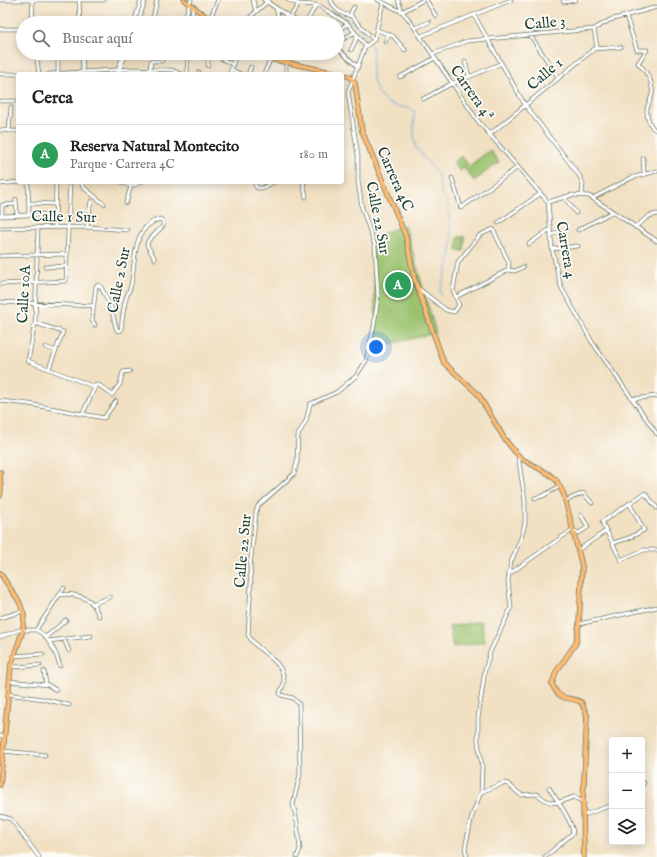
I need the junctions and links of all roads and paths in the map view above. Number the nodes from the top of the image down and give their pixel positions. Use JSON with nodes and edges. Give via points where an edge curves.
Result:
{"nodes":[{"id":1,"x":0,"y":0,"type":"edge"},
{"id":2,"x":32,"y":0,"type":"edge"},
{"id":3,"x":79,"y":0,"type":"edge"},
{"id":4,"x":104,"y":0,"type":"edge"},
{"id":5,"x":141,"y":0,"type":"edge"},
{"id":6,"x":145,"y":0,"type":"edge"},
{"id":7,"x":157,"y":0,"type":"edge"},
{"id":8,"x":184,"y":0,"type":"edge"},
{"id":9,"x":218,"y":0,"type":"edge"},
{"id":10,"x":253,"y":0,"type":"edge"},
{"id":11,"x":288,"y":0,"type":"edge"},
{"id":12,"x":331,"y":0,"type":"edge"},
{"id":13,"x":378,"y":0,"type":"edge"},
{"id":14,"x":398,"y":0,"type":"edge"},
{"id":15,"x":423,"y":0,"type":"edge"},
{"id":16,"x":426,"y":0,"type":"edge"},
{"id":17,"x":511,"y":0,"type":"edge"},
{"id":18,"x":576,"y":0,"type":"edge"},
{"id":19,"x":267,"y":1,"type":"edge"},
{"id":20,"x":563,"y":1,"type":"edge"},
{"id":21,"x":190,"y":2,"type":"edge"},
{"id":22,"x":383,"y":3,"type":"junction"},
{"id":23,"x":299,"y":4,"type":"junction"},
{"id":24,"x":316,"y":5,"type":"junction"},
{"id":25,"x":354,"y":6,"type":"dead end"},
{"id":26,"x":193,"y":7,"type":"junction"},
{"id":27,"x":276,"y":8,"type":"junction"},
{"id":28,"x":657,"y":8,"type":"edge"},
{"id":29,"x":256,"y":12,"type":"junction"},
{"id":30,"x":402,"y":12,"type":"junction"},
{"id":31,"x":285,"y":14,"type":"joint"},
{"id":32,"x":474,"y":14,"type":"junction"},
{"id":33,"x":33,"y":16,"type":"edge"},
{"id":34,"x":80,"y":16,"type":"edge"},
{"id":35,"x":136,"y":16,"type":"edge"},
{"id":36,"x":140,"y":16,"type":"edge"},
{"id":37,"x":154,"y":16,"type":"edge"},
{"id":38,"x":185,"y":16,"type":"edge"},
{"id":39,"x":192,"y":16,"type":"edge"},
{"id":40,"x":203,"y":16,"type":"edge"},
{"id":41,"x":210,"y":16,"type":"edge"},
{"id":42,"x":252,"y":16,"type":"edge"},
{"id":43,"x":278,"y":16,"type":"edge"},
{"id":44,"x":288,"y":16,"type":"edge"},
{"id":45,"x":291,"y":16,"type":"edge"},
{"id":46,"x":310,"y":16,"type":"edge"},
{"id":47,"x":335,"y":16,"type":"edge"},
{"id":48,"x":352,"y":16,"type":"junction"},
{"id":49,"x":436,"y":16,"type":"dead end"},
{"id":50,"x":626,"y":16,"type":"junction"},
{"id":51,"x":344,"y":22,"type":"edge"},
{"id":52,"x":429,"y":22,"type":"dead end"},
{"id":53,"x":348,"y":24,"type":"junction"},
{"id":54,"x":344,"y":26,"type":"edge"},
{"id":55,"x":415,"y":28,"type":"junction"},
{"id":56,"x":0,"y":29,"type":"edge"},
{"id":57,"x":16,"y":29,"type":"edge"},
{"id":58,"x":594,"y":29,"type":"junction"},
{"id":59,"x":378,"y":30,"type":"junction"},
{"id":60,"x":356,"y":33,"type":"junction"},
{"id":61,"x":389,"y":34,"type":"junction"},
{"id":62,"x":530,"y":35,"type":"junction"},
{"id":63,"x":421,"y":36,"type":"junction"},
{"id":64,"x":344,"y":39,"type":"edge"},
{"id":65,"x":488,"y":39,"type":"junction"},
{"id":66,"x":385,"y":42,"type":"dead end"},
{"id":67,"x":370,"y":43,"type":"junction"},
{"id":68,"x":621,"y":47,"type":"dead end"},
{"id":69,"x":597,"y":48,"type":"junction"},
{"id":70,"x":351,"y":50,"type":"dead end"},
{"id":71,"x":405,"y":50,"type":"dead end"},
{"id":72,"x":344,"y":54,"type":"edge"},
{"id":73,"x":433,"y":54,"type":"junction"},
{"id":74,"x":435,"y":58,"type":"junction"},
{"id":75,"x":37,"y":60,"type":"edge"},
{"id":76,"x":58,"y":60,"type":"edge"},
{"id":77,"x":82,"y":60,"type":"edge"},
{"id":78,"x":122,"y":60,"type":"edge"},
{"id":79,"x":124,"y":60,"type":"edge"},
{"id":80,"x":188,"y":60,"type":"edge"},
{"id":81,"x":208,"y":60,"type":"edge"},
{"id":82,"x":224,"y":60,"type":"edge"},
{"id":83,"x":234,"y":60,"type":"edge"},
{"id":84,"x":270,"y":60,"type":"edge"},
{"id":85,"x":275,"y":60,"type":"edge"},
{"id":86,"x":162,"y":61,"type":"dead end"},
{"id":87,"x":466,"y":61,"type":"dead end"},
{"id":88,"x":285,"y":62,"type":"junction"},
{"id":89,"x":500,"y":64,"type":"junction"},
{"id":90,"x":233,"y":65,"type":"junction"},
{"id":91,"x":208,"y":66,"type":"dead end"},
{"id":92,"x":251,"y":67,"type":"dead end"},
{"id":93,"x":358,"y":67,"type":"junction"},
{"id":94,"x":131,"y":69,"type":"joint"},
{"id":95,"x":231,"y":69,"type":"junction"},
{"id":96,"x":150,"y":70,"type":"junction"},
{"id":97,"x":39,"y":72,"type":"edge"},
{"id":98,"x":58,"y":72,"type":"edge"},
{"id":99,"x":83,"y":72,"type":"joint"},
{"id":100,"x":118,"y":72,"type":"edge"},
{"id":101,"x":176,"y":72,"type":"edge"},
{"id":102,"x":187,"y":72,"type":"edge"},
{"id":103,"x":230,"y":72,"type":"edge"},
{"id":104,"x":236,"y":72,"type":"edge"},
{"id":105,"x":249,"y":72,"type":"edge"},
{"id":106,"x":265,"y":72,"type":"edge"},
{"id":107,"x":286,"y":72,"type":"edge"},
{"id":108,"x":332,"y":72,"type":"edge"},
{"id":109,"x":0,"y":74,"type":"edge"},
{"id":110,"x":16,"y":74,"type":"edge"},
{"id":111,"x":344,"y":76,"type":"edge"},
{"id":112,"x":469,"y":76,"type":"junction"},
{"id":113,"x":400,"y":77,"type":"dead end"},
{"id":114,"x":558,"y":77,"type":"junction"},
{"id":115,"x":353,"y":80,"type":"junction"},
{"id":116,"x":452,"y":84,"type":"junction"},
{"id":117,"x":423,"y":99,"type":"dead end"},
{"id":118,"x":0,"y":101,"type":"edge"},
{"id":119,"x":16,"y":101,"type":"edge"},
{"id":120,"x":525,"y":105,"type":"junction"},
{"id":121,"x":11,"y":107,"type":"dead end"},
{"id":122,"x":0,"y":130,"type":"edge"},
{"id":123,"x":8,"y":131,"type":"junction"},
{"id":124,"x":16,"y":131,"type":"edge"},
{"id":125,"x":657,"y":131,"type":"edge"},
{"id":126,"x":489,"y":135,"type":"junction"},
{"id":127,"x":643,"y":158,"type":"dead end"},
{"id":128,"x":518,"y":167,"type":"junction"},
{"id":129,"x":657,"y":171,"type":"edge"},
{"id":130,"x":644,"y":174,"type":"junction"},
{"id":131,"x":452,"y":178,"type":"dead end"},
{"id":132,"x":16,"y":182,"type":"edge"},
{"id":133,"x":0,"y":184,"type":"edge"},
{"id":134,"x":28,"y":184,"type":"edge"},
{"id":135,"x":56,"y":184,"type":"edge"},
{"id":136,"x":70,"y":184,"type":"edge"},
{"id":137,"x":82,"y":184,"type":"edge"},
{"id":138,"x":134,"y":184,"type":"edge"},
{"id":139,"x":255,"y":184,"type":"edge"},
{"id":140,"x":267,"y":184,"type":"edge"},
{"id":141,"x":303,"y":184,"type":"edge"},
{"id":142,"x":540,"y":194,"type":"junction"},
{"id":143,"x":582,"y":195,"type":"junction"},
{"id":144,"x":306,"y":197,"type":"dead end"},
{"id":145,"x":564,"y":197,"type":"junction"},
{"id":146,"x":593,"y":198,"type":"junction"},
{"id":147,"x":16,"y":199,"type":"dead end"},
{"id":148,"x":91,"y":201,"type":"dead end"},
{"id":149,"x":548,"y":202,"type":"junction"},
{"id":150,"x":28,"y":203,"type":"junction"},
{"id":151,"x":126,"y":203,"type":"dead end"},
{"id":152,"x":16,"y":204,"type":"junction"},
{"id":153,"x":56,"y":204,"type":"junction"},
{"id":154,"x":104,"y":204,"type":"dead end"},
{"id":155,"x":612,"y":212,"type":"junction"},
{"id":156,"x":576,"y":213,"type":"dead end"},
{"id":157,"x":29,"y":214,"type":"junction"},
{"id":158,"x":55,"y":214,"type":"junction"},
{"id":159,"x":657,"y":214,"type":"edge"},
{"id":160,"x":17,"y":215,"type":"junction"},
{"id":161,"x":1,"y":216,"type":"edge"},
{"id":162,"x":498,"y":223,"type":"dead end"},
{"id":163,"x":38,"y":227,"type":"junction"},
{"id":164,"x":55,"y":227,"type":"junction"},
{"id":165,"x":69,"y":227,"type":"junction"},
{"id":166,"x":87,"y":227,"type":"junction"},
{"id":167,"x":635,"y":227,"type":"junction"},
{"id":168,"x":0,"y":228,"type":"edge"},
{"id":169,"x":550,"y":229,"type":"junction"},
{"id":170,"x":128,"y":230,"type":"dead end"},
{"id":171,"x":578,"y":230,"type":"dead end"},
{"id":172,"x":561,"y":231,"type":"dead end"},
{"id":173,"x":551,"y":235,"type":"junction"},
{"id":174,"x":657,"y":240,"type":"edge"},
{"id":175,"x":529,"y":244,"type":"dead end"},
{"id":176,"x":578,"y":246,"type":"dead end"},
{"id":177,"x":552,"y":249,"type":"junction"},
{"id":178,"x":37,"y":254,"type":"junction"},
{"id":179,"x":66,"y":254,"type":"junction"},
{"id":180,"x":0,"y":256,"type":"edge"},
{"id":181,"x":155,"y":259,"type":"dead end"},
{"id":182,"x":67,"y":266,"type":"junction"},
{"id":183,"x":45,"y":267,"type":"dead end"},
{"id":184,"x":523,"y":267,"type":"dead end"},
{"id":185,"x":508,"y":270,"type":"junction"},
{"id":186,"x":36,"y":282,"type":"junction"},
{"id":187,"x":0,"y":284,"type":"edge"},
{"id":188,"x":418,"y":288,"type":"junction"},
{"id":189,"x":456,"y":297,"type":"junction"},
{"id":190,"x":0,"y":302,"type":"edge"},
{"id":191,"x":36,"y":302,"type":"junction"},
{"id":192,"x":94,"y":306,"type":"junction"},
{"id":193,"x":35,"y":323,"type":"junction"},
{"id":194,"x":95,"y":325,"type":"dead end"},
{"id":195,"x":45,"y":347,"type":"dead end"},
{"id":196,"x":56,"y":351,"type":"junction"},
{"id":197,"x":49,"y":368,"type":"junction"},
{"id":198,"x":130,"y":371,"type":"dead end"},
{"id":199,"x":93,"y":387,"type":"junction"},
{"id":200,"x":657,"y":396,"type":"edge"},
{"id":201,"x":632,"y":399,"type":"junction"},
{"id":202,"x":0,"y":401,"type":"edge"},
{"id":203,"x":116,"y":401,"type":"dead end"},
{"id":204,"x":81,"y":414,"type":"junction"},
{"id":205,"x":657,"y":434,"type":"edge"},
{"id":206,"x":518,"y":455,"type":"junction"},
{"id":207,"x":0,"y":476,"type":"edge"},
{"id":208,"x":560,"y":486,"type":"junction"},
{"id":209,"x":0,"y":496,"type":"edge"},
{"id":210,"x":535,"y":498,"type":"dead end"},
{"id":211,"x":566,"y":501,"type":"junction"},
{"id":212,"x":592,"y":503,"type":"dead end"},
{"id":213,"x":628,"y":503,"type":"junction"},
{"id":214,"x":657,"y":508,"type":"edge"},
{"id":215,"x":581,"y":515,"type":"dead end"},
{"id":216,"x":572,"y":530,"type":"junction"},
{"id":217,"x":606,"y":531,"type":"junction"},
{"id":218,"x":613,"y":543,"type":"junction"},
{"id":219,"x":578,"y":550,"type":"junction"},
{"id":220,"x":657,"y":550,"type":"edge"},
{"id":221,"x":0,"y":573,"type":"edge"},
{"id":222,"x":509,"y":574,"type":"junction"},
{"id":223,"x":64,"y":588,"type":"dead end"},
{"id":224,"x":60,"y":595,"type":"junction"},
{"id":225,"x":110,"y":597,"type":"dead end"},
{"id":226,"x":92,"y":604,"type":"junction"},
{"id":227,"x":657,"y":607,"type":"edge"},
{"id":228,"x":23,"y":611,"type":"junction"},
{"id":229,"x":99,"y":616,"type":"dead end"},
{"id":230,"x":0,"y":618,"type":"edge"},
{"id":231,"x":66,"y":620,"type":"dead end"},
{"id":232,"x":580,"y":624,"type":"junction"},
{"id":233,"x":23,"y":630,"type":"junction"},
{"id":234,"x":36,"y":630,"type":"junction"},
{"id":235,"x":91,"y":636,"type":"dead end"},
{"id":236,"x":0,"y":637,"type":"edge"},
{"id":237,"x":46,"y":637,"type":"junction"},
{"id":238,"x":64,"y":639,"type":"junction"},
{"id":239,"x":48,"y":641,"type":"junction"},
{"id":240,"x":69,"y":651,"type":"dead end"},
{"id":241,"x":43,"y":654,"type":"dead end"},
{"id":242,"x":13,"y":656,"type":"junction"},
{"id":243,"x":40,"y":664,"type":"dead end"},
{"id":244,"x":11,"y":665,"type":"junction"},
{"id":245,"x":60,"y":666,"type":"dead end"},
{"id":246,"x":44,"y":671,"type":"dead end"},
{"id":247,"x":9,"y":681,"type":"junction"},
{"id":248,"x":46,"y":684,"type":"junction"},
{"id":249,"x":56,"y":690,"type":"dead end"},
{"id":250,"x":8,"y":694,"type":"junction"},
{"id":251,"x":69,"y":705,"type":"dead end"},
{"id":252,"x":2,"y":736,"type":"edge"},
{"id":253,"x":3,"y":751,"type":"junction"},
{"id":254,"x":45,"y":755,"type":"dead end"},
{"id":255,"x":0,"y":785,"type":"edge"},
{"id":256,"x":549,"y":788,"type":"dead end"},
{"id":257,"x":481,"y":792,"type":"junction"},
{"id":258,"x":583,"y":802,"type":"junction"},
{"id":259,"x":559,"y":804,"type":"junction"},
{"id":260,"x":609,"y":806,"type":"edge"},
{"id":261,"x":584,"y":815,"type":"junction"},
{"id":262,"x":0,"y":816,"type":"edge"},
{"id":263,"x":40,"y":857,"type":"edge"},
{"id":264,"x":297,"y":857,"type":"edge"},
{"id":265,"x":467,"y":857,"type":"edge"},
{"id":266,"x":545,"y":857,"type":"edge"},
{"id":267,"x":584,"y":857,"type":"edge"}],
"edges":[{"from":1,"to":2,"type":"street"},
{"from":2,"to":3,"type":"street"},
{"from":2,"to":33,"type":"street"},
{"from":3,"to":4,"type":"street"},
{"from":3,"to":34,"type":"street"},
{"from":5,"to":35,"type":"street"},
{"from":6,"to":36,"type":"street"},
{"from":7,"to":37,"type":"street"},
{"from":8,"to":21,"type":"main road"},
{"from":9,"to":41,"type":"street"},
{"from":10,"to":29,"type":"street"},
{"from":11,"to":23,"type":"street"},
{"from":12,"to":48,"type":"street","via":[[337,10]]},
{"from":13,"to":22,"type":"street","name":"Carrera 4ª"},
{"from":14,"to":30,"type":"street"},
{"from":15,"to":30,"type":"street"},
{"from":16,"to":49,"type":"street"},
{"from":17,"to":32,"type":"street"},
{"from":18,"to":20,"type":"street"},
{"from":19,"to":27,"type":"street"},
{"from":19,"to":29,"type":"street"},
{"from":21,"to":26,"type":"main road"},
{"from":21,"to":38,"type":"street"},
{"from":22,"to":30,"type":"street","name":"Carrera 4ª"},
{"from":22,"to":59,"type":"street"},
{"from":23,"to":24,"type":"street"},
{"from":23,"to":45,"type":"street"},
{"from":24,"to":46,"type":"street"},
{"from":24,"to":47,"type":"street"},
{"from":25,"to":48,"type":"street"},
{"from":26,"to":39,"type":"street"},
{"from":26,"to":40,"type":"main road"},
{"from":27,"to":31,"type":"street"},
{"from":27,"to":43,"type":"street"},
{"from":28,"to":50,"type":"street","name":"Calle 3"},
{"from":29,"to":42,"type":"street"},
{"from":30,"to":55,"type":"street","name":"Carrera 4ª"},
{"from":31,"to":44,"type":"street"},
{"from":32,"to":63,"type":"street"},
{"from":32,"to":65,"type":"street"},
{"from":48,"to":67,"type":"street"},
{"from":50,"to":58,"type":"street","name":"Calle 3","via":[[610,20]]},
{"from":50,"to":125,"type":"street","via":[[637,50],[647,50],[638,63],[650,78],[652,93],[647,109],[648,119]]},
{"from":51,"to":53,"type":"street"},
{"from":52,"to":55,"type":"street"},
{"from":53,"to":54,"type":"street"},
{"from":53,"to":60,"type":"street"},
{"from":55,"to":63,"type":"street","name":"Carrera 4ª"},
{"from":56,"to":57,"type":"street"},
{"from":58,"to":62,"type":"street","name":"Calle 3"},
{"from":58,"to":69,"type":"street"},
{"from":59,"to":61,"type":"street"},
{"from":59,"to":67,"type":"street"},
{"from":60,"to":64,"type":"street"},
{"from":60,"to":67,"type":"street"},
{"from":60,"to":70,"type":"street"},
{"from":61,"to":66,"type":"street"},
{"from":61,"to":71,"type":"street"},
{"from":62,"to":65,"type":"street","name":"Calle 3"},
{"from":62,"to":114,"type":"street"},
{"from":63,"to":73,"type":"street","name":"Carrera 4ª"},
{"from":65,"to":73,"type":"street","name":"Calle 3","via":[[467,41]]},
{"from":65,"to":89,"type":"street"},
{"from":67,"to":93,"type":"street"},
{"from":68,"to":69,"type":"street"},
{"from":69,"to":114,"type":"street","name":"Calle 1"},
{"from":72,"to":93,"type":"street"},
{"from":73,"to":74,"type":"street","name":"Carrera 4ª"},
{"from":74,"to":113,"type":"street"},
{"from":74,"to":116,"type":"street","name":"Carrera 4ª"},
{"from":75,"to":97,"type":"street"},
{"from":76,"to":98,"type":"street"},
{"from":77,"to":99,"type":"street"},
{"from":78,"to":100,"type":"street"},
{"from":79,"to":100,"type":"street"},
{"from":80,"to":102,"type":"street"},
{"from":81,"to":91,"type":"street"},
{"from":82,"to":90,"type":"street"},
{"from":83,"to":90,"type":"street"},
{"from":84,"to":106,"type":"street"},
{"from":85,"to":88,"type":"main road"},
{"from":86,"to":96,"type":"street","via":[[150,61]]},
{"from":87,"to":112,"type":"street"},
{"from":88,"to":107,"type":"street"},
{"from":88,"to":108,"type":"main road"},
{"from":89,"to":112,"type":"street"},
{"from":89,"to":120,"type":"street"},
{"from":90,"to":95,"type":"street"},
{"from":92,"to":105,"type":"street"},
{"from":93,"to":115,"type":"street"},
{"from":94,"to":96,"type":"street"},
{"from":94,"to":100,"type":"street"},
{"from":95,"to":103,"type":"street"},
{"from":95,"to":104,"type":"street"},
{"from":96,"to":101,"type":"street"},
{"from":99,"to":100,"type":"street"},
{"from":109,"to":110,"type":"street"},
{"from":111,"to":115,"type":"main road"},
{"from":112,"to":116,"type":"street"},
{"from":114,"to":120,"type":"street","name":"Calle 1"},
{"from":115,"to":188,"type":"main road","name":"Carrera 4C","via":[[362,131],[406,237]]},
{"from":115,"to":264,"type":"street","name":"Calle 22 Sur","via":[[348,92],[358,156],[362,208],[375,246],[378,296],[366,361],[356,376],[337,392],[310,404],[306,421],[298,435],[294,474],[258,506],[251,558],[248,635],[254,644],[278,664],[284,682],[280,693],[294,698],[299,704],[300,774],[293,804],[300,849]]},
{"from":116,"to":117,"type":"street"},
{"from":116,"to":126,"type":"street","name":"Carrera 4ª"},
{"from":118,"to":119,"type":"street"},
{"from":120,"to":126,"type":"street","name":"Calle 1"},
{"from":120,"to":143,"type":"street","via":[[579,175],[583,183]]},
{"from":121,"to":123,"type":"street"},
{"from":122,"to":123,"type":"street"},
{"from":123,"to":124,"type":"street"},
{"from":126,"to":128,"type":"street","name":"Carrera 4ª"},
{"from":127,"to":130,"type":"street"},
{"from":128,"to":131,"type":"street","via":[[461,208]]},
{"from":128,"to":142,"type":"street","name":"Carrera 4ª"},
{"from":129,"to":130,"type":"street"},
{"from":130,"to":146,"type":"street"},
{"from":132,"to":133,"type":"street"},
{"from":134,"to":150,"type":"street"},
{"from":135,"to":153,"type":"street"},
{"from":136,"to":165,"type":"street"},
{"from":137,"to":154,"type":"street"},
{"from":138,"to":151,"type":"street"},
{"from":139,"to":140,"type":"street","via":[[257,188],[262,188]]},
{"from":141,"to":144,"type":"street"},
{"from":142,"to":149,"type":"street","name":"Carrera 4ª"},
{"from":142,"to":162,"type":"street"},
{"from":143,"to":145,"type":"street"},
{"from":143,"to":146,"type":"street"},
{"from":145,"to":149,"type":"street"},
{"from":145,"to":156,"type":"street"},
{"from":146,"to":155,"type":"street"},
{"from":147,"to":152,"type":"street"},
{"from":148,"to":166,"type":"street"},
{"from":149,"to":169,"type":"street","name":"Carrera 4"},
{"from":150,"to":153,"type":"street"},
{"from":150,"to":157,"type":"street"},
{"from":152,"to":160,"type":"street"},
{"from":152,"to":161,"type":"street","via":[[2,205]]},
{"from":153,"to":158,"type":"street"},
{"from":155,"to":167,"type":"street"},
{"from":155,"to":171,"type":"street"},
{"from":157,"to":158,"type":"street"},
{"from":157,"to":160,"type":"street"},
{"from":158,"to":164,"type":"street"},
{"from":159,"to":167,"type":"street","via":[[649,216]]},
{"from":160,"to":161,"type":"street"},
{"from":163,"to":164,"type":"street","name":"Calle 1 Sur"},
{"from":163,"to":168,"type":"street","name":"Calle 1 Sur"},
{"from":163,"to":178,"type":"street","name":"Calle 10A"},
{"from":164,"to":165,"type":"street","name":"Calle 1 Sur"},
{"from":165,"to":166,"type":"street","name":"Calle 1 Sur"},
{"from":165,"to":179,"type":"street"},
{"from":166,"to":170,"type":"street","name":"Calle 1 Sur"},
{"from":167,"to":174,"type":"street"},
{"from":169,"to":173,"type":"street","name":"Carrera 4"},
{"from":169,"to":175,"type":"street"},
{"from":172,"to":173,"type":"street"},
{"from":173,"to":177,"type":"street","name":"Carrera 4"},
{"from":176,"to":177,"type":"street"},
{"from":177,"to":201,"type":"street","name":"Carrera 4","via":[[561,287],[592,342]]},
{"from":178,"to":179,"type":"street"},
{"from":178,"to":180,"type":"street"},
{"from":178,"to":186,"type":"street","name":"Calle 10A"},
{"from":179,"to":182,"type":"street"},
{"from":181,"to":192,"type":"street","name":"Calle 2 Sur","via":[[147,245],[163,226],[160,219],[147,226],[134,249],[131,286],[125,300],[121,330],[118,331],[116,328],[111,308],[98,285]]},
{"from":182,"to":183,"type":"street"},
{"from":182,"to":186,"type":"street","via":[[66,281]]},
{"from":184,"to":185,"type":"street","via":[[515,271]]},
{"from":185,"to":189,"type":"street"},
{"from":185,"to":189,"type":"street","via":[[509,263],[493,228],[480,236],[458,262],[453,290]]},
{"from":186,"to":187,"type":"street"},
{"from":186,"to":191,"type":"street","name":"Calle 10A"},
{"from":188,"to":189,"type":"street","via":[[450,312],[454,312],[459,305]]},
{"from":188,"to":206,"type":"main road","name":"Carrera 4C","via":[[444,363],[478,394],[504,438]]},
{"from":190,"to":191,"type":"street","name":"Calle 2 Sur"},
{"from":191,"to":192,"type":"street","name":"Calle 2 Sur"},
{"from":191,"to":193,"type":"street","name":"Calle 10A"},
{"from":192,"to":194,"type":"street","via":[[92,320]]},
{"from":193,"to":196,"type":"street","via":[[62,331]]},
{"from":193,"to":197,"type":"street","name":"Calle 10A","via":[[28,361]]},
{"from":195,"to":196,"type":"street"},
{"from":196,"to":197,"type":"street"},
{"from":197,"to":199,"type":"street"},
{"from":198,"to":199,"type":"street","via":[[123,372],[120,384],[112,395],[99,386]]},
{"from":199,"to":204,"type":"street"},
{"from":200,"to":201,"type":"street"},
{"from":201,"to":205,"type":"street","name":"Carrera 4"},
{"from":202,"to":204,"type":"street"},
{"from":203,"to":204,"type":"street","via":[[104,418]]},
{"from":206,"to":208,"type":"main road","name":"Carrera 4C","via":[[550,474]]},
{"from":206,"to":222,"type":"street","via":[[525,501],[525,523]]},
{"from":207,"to":209,"type":"main road"},
{"from":208,"to":210,"type":"street"},
{"from":208,"to":211,"type":"main road"},
{"from":211,"to":212,"type":"street","via":[[583,493]]},
{"from":211,"to":216,"type":"main road"},
{"from":213,"to":214,"type":"street","via":[[645,493]]},
{"from":213,"to":217,"type":"street","via":[[602,522]]},
{"from":213,"to":218,"type":"street","via":[[644,530]]},
{"from":215,"to":216,"type":"street","via":[[588,527],[578,533]]},
{"from":216,"to":219,"type":"main road"},
{"from":216,"to":222,"type":"street"},
{"from":217,"to":218,"type":"street"},
{"from":217,"to":219,"type":"street"},
{"from":218,"to":220,"type":"street","via":[[620,560],[644,550]]},
{"from":219,"to":232,"type":"main road","via":[[582,566]]},
{"from":221,"to":228,"type":"main road"},
{"from":222,"to":257,"type":"street","via":[[511,608],[490,652],[478,718],[482,766]]},
{"from":223,"to":224,"type":"street"},
{"from":224,"to":226,"type":"street","via":[[69,593]]},
{"from":224,"to":234,"type":"street"},
{"from":225,"to":226,"type":"street"},
{"from":226,"to":229,"type":"street"},
{"from":227,"to":232,"type":"street"},
{"from":228,"to":230,"type":"street"},
{"from":228,"to":233,"type":"main road"},
{"from":231,"to":237,"type":"street"},
{"from":232,"to":258,"type":"main road","via":[[576,643],[556,672],[552,684],[558,695],[578,700],[586,710]]},
{"from":233,"to":234,"type":"street"},
{"from":233,"to":236,"type":"street"},
{"from":233,"to":242,"type":"main road"},
{"from":234,"to":237,"type":"street"},
{"from":235,"to":238,"type":"street"},
{"from":237,"to":239,"type":"street"},
{"from":238,"to":239,"type":"street"},
{"from":238,"to":240,"type":"street"},
{"from":239,"to":245,"type":"street"},
{"from":241,"to":242,"type":"street"},
{"from":242,"to":244,"type":"main road"},
{"from":243,"to":244,"type":"street","via":[[16,667]]},
{"from":244,"to":247,"type":"main road"},
{"from":246,"to":248,"type":"street"},
{"from":247,"to":248,"type":"street"},
{"from":247,"to":250,"type":"main road"},
{"from":248,"to":249,"type":"street"},
{"from":250,"to":251,"type":"street"},
{"from":250,"to":252,"type":"main road"},
{"from":252,"to":253,"type":"main road"},
{"from":253,"to":254,"type":"street"},
{"from":253,"to":255,"type":"main road"},
{"from":256,"to":259,"type":"street"},
{"from":257,"to":259,"type":"street","via":[[504,783],[520,795],[537,794]]},
{"from":257,"to":265,"type":"street","via":[[472,816],[466,848]]},
{"from":258,"to":259,"type":"street","via":[[574,797]]},
{"from":258,"to":261,"type":"main road"},
{"from":259,"to":266,"type":"street","via":[[573,833]]},
{"from":260,"to":261,"type":"street"},
{"from":261,"to":267,"type":"main road"},
{"from":262,"to":263,"type":"street","via":[[11,819]]}]}
